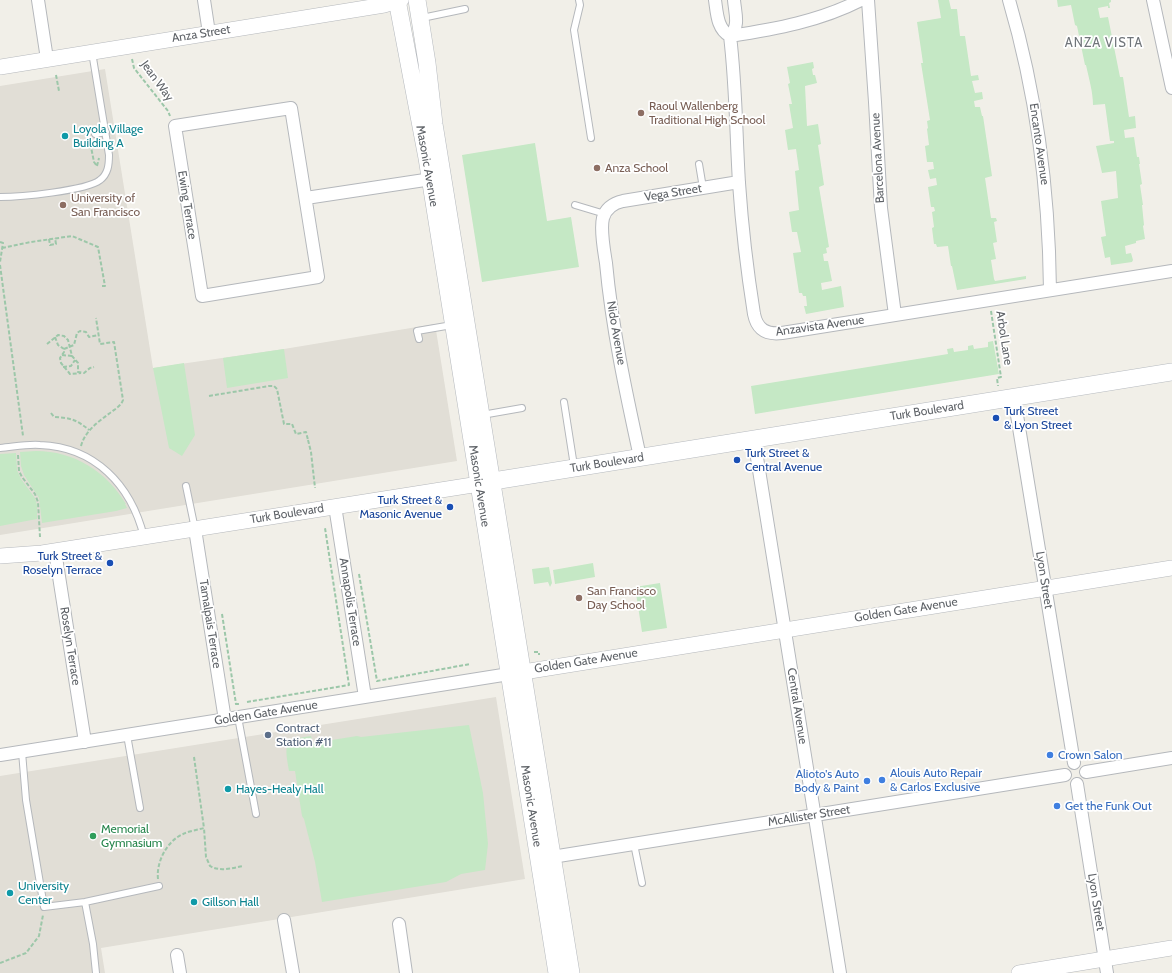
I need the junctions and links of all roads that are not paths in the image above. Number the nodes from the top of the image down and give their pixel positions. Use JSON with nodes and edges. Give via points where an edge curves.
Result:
{"nodes":[{"id":1,"x":38,"y":0,"type":"edge"},
{"id":2,"x":204,"y":0,"type":"edge"},
{"id":3,"x":399,"y":0,"type":"edge"},
{"id":4,"x":416,"y":0,"type":"edge"},
{"id":5,"x":579,"y":0,"type":"edge"},
{"id":6,"x":715,"y":0,"type":"edge"},
{"id":7,"x":734,"y":0,"type":"edge"},
{"id":8,"x":861,"y":0,"type":"edge"},
{"id":9,"x":868,"y":0,"type":"edge"},
{"id":10,"x":1009,"y":0,"type":"edge"},
{"id":11,"x":1153,"y":0,"type":"edge"},
{"id":12,"x":465,"y":9,"type":"dead end"},
{"id":13,"x":420,"y":18,"type":"junction"},
{"id":14,"x":209,"y":33,"type":"junction"},
{"id":15,"x":730,"y":36,"type":"junction"},
{"id":16,"x":92,"y":52,"type":"junction"},
{"id":17,"x":47,"y":59,"type":"junction"},
{"id":18,"x":0,"y":66,"type":"edge"},
{"id":19,"x":1172,"y":88,"type":"edge"},
{"id":20,"x":106,"y":132,"type":"junction"},
{"id":21,"x":95,"y":134,"type":"dead end"},
{"id":22,"x":591,"y":138,"type":"dead end"},
{"id":23,"x":700,"y":164,"type":"dead end"},
{"id":24,"x":436,"y":178,"type":"junction"},
{"id":25,"x":739,"y":182,"type":"junction"},
{"id":26,"x":703,"y":188,"type":"junction"},
{"id":27,"x":0,"y":197,"type":"edge"},
{"id":28,"x":306,"y":198,"type":"junction"},
{"id":29,"x":575,"y":205,"type":"dead end"},
{"id":30,"x":607,"y":211,"type":"junction"},
{"id":31,"x":1172,"y":271,"type":"edge"},
{"id":32,"x":1050,"y":290,"type":"junction"},
{"id":33,"x":895,"y":315,"type":"junction"},
{"id":34,"x":453,"y":324,"type":"junction"},
{"id":35,"x":419,"y":339,"type":"dead end"},
{"id":36,"x":1172,"y":372,"type":"edge"},
{"id":37,"x":1007,"y":398,"type":"junction"},
{"id":38,"x":564,"y":402,"type":"dead end"},
{"id":39,"x":522,"y":408,"type":"dead end"},
{"id":40,"x":481,"y":415,"type":"junction"},
{"id":41,"x":754,"y":439,"type":"junction"},
{"id":42,"x":0,"y":448,"type":"edge"},
{"id":43,"x":640,"y":458,"type":"junction"},
{"id":44,"x":574,"y":468,"type":"junction"},
{"id":45,"x":485,"y":482,"type":"junction"},
{"id":46,"x":186,"y":486,"type":"dead end"},
{"id":47,"x":335,"y":506,"type":"junction"},
{"id":48,"x":195,"y":529,"type":"junction"},
{"id":49,"x":144,"y":537,"type":"junction"},
{"id":50,"x":48,"y":552,"type":"junction"},
{"id":51,"x":0,"y":556,"type":"edge"},
{"id":52,"x":0,"y":564,"type":"edge"},
{"id":53,"x":1172,"y":568,"type":"edge"},
{"id":54,"x":1046,"y":588,"type":"junction"},
{"id":55,"x":785,"y":629,"type":"junction"},
{"id":56,"x":516,"y":673,"type":"junction"},
{"id":57,"x":366,"y":697,"type":"junction"},
{"id":58,"x":238,"y":717,"type":"junction"},
{"id":59,"x":224,"y":720,"type":"junction"},
{"id":60,"x":127,"y":735,"type":"junction"},
{"id":61,"x":85,"y":742,"type":"junction"},
{"id":62,"x":22,"y":752,"type":"junction"},
{"id":63,"x":0,"y":755,"type":"edge"},
{"id":64,"x":1172,"y":758,"type":"edge"},
{"id":65,"x":1074,"y":763,"type":"junction"},
{"id":66,"x":1086,"y":772,"type":"junction"},
{"id":67,"x":1065,"y":775,"type":"junction"},
{"id":68,"x":1077,"y":784,"type":"junction"},
{"id":69,"x":140,"y":808,"type":"dead end"},
{"id":70,"x":256,"y":814,"type":"dead end"},
{"id":71,"x":815,"y":816,"type":"junction"},
{"id":72,"x":634,"y":844,"type":"junction"},
{"id":73,"x":552,"y":857,"type":"junction"},
{"id":74,"x":642,"y":883,"type":"dead end"},
{"id":75,"x":159,"y":886,"type":"road end"},
{"id":76,"x":85,"y":902,"type":"junction"},
{"id":77,"x":284,"y":920,"type":"dead end"},
{"id":78,"x":398,"y":924,"type":"dead end"},
{"id":79,"x":1172,"y":948,"type":"edge"},
{"id":80,"x":177,"y":955,"type":"dead end"},
{"id":81,"x":1106,"y":966,"type":"edge"},
{"id":82,"x":96,"y":973,"type":"edge"},
{"id":83,"x":180,"y":973,"type":"edge"},
{"id":84,"x":293,"y":973,"type":"edge"},
{"id":85,"x":406,"y":973,"type":"edge"},
{"id":86,"x":557,"y":973,"type":"edge"},
{"id":87,"x":571,"y":973,"type":"edge"},
{"id":88,"x":840,"y":973,"type":"edge"},
{"id":89,"x":1019,"y":973,"type":"edge"}],
"edges":[{"from":1,"to":17,"type":"street"},
{"from":2,"to":14,"type":"street"},
{"from":3,"to":14,"type":"street","name":"Anza Street"},
{"from":3,"to":24,"type":"main road","name":"Masonic Avenue"},
{"from":4,"to":13,"type":"main road","name":"Masonic Avenue"},
{"from":5,"to":22,"type":"lane","via":[[574,30]]},
{"from":6,"to":15,"type":"street","name":"Anzavista Avenue","via":[[722,30]]},
{"from":7,"to":15,"type":"street","name":"Anzavista Avenue","via":[[737,23]]},
{"from":8,"to":15,"type":"street","via":[[814,19]]},
{"from":9,"to":33,"type":"street","name":"Barcelona Avenue","via":[[881,208]]},
{"from":10,"to":32,"type":"street","name":"Encanto Avenue","via":[[1025,62],[1041,147],[1047,208]]},
{"from":11,"to":19,"type":"street"},
{"from":12,"to":13,"type":"lane"},
{"from":13,"to":24,"type":"main road","name":"Masonic Avenue","via":[[428,63]]},
{"from":14,"to":16,"type":"street","name":"Anza Street"},
{"from":15,"to":25,"type":"street","name":"Anzavista Avenue"},
{"from":16,"to":17,"type":"street","name":"Anza Street"},
{"from":16,"to":20,"type":"lane"},
{"from":17,"to":18,"type":"street","name":"Anza Street"},
{"from":20,"to":21,"type":"lane"},
{"from":20,"to":27,"type":"lane","via":[[109,163],[105,175],[96,183],[22,197]]},
{"from":23,"to":26,"type":"lane"},
{"from":24,"to":28,"type":"street"},
{"from":24,"to":34,"type":"main road","name":"Masonic Avenue"},
{"from":24,"to":40,"type":"main road","name":"Masonic Avenue"},
{"from":25,"to":26,"type":"street","name":"Vega Street"},
{"from":25,"to":33,"type":"street","name":"Anzavista Avenue","via":[[755,321],[762,330],[775,334]]},
{"from":26,"to":30,"type":"street","name":"Vega Street","via":[[617,202]]},
{"from":28,"to":28,"type":"street","name":"Ewing Terrace","via":[[318,277],[202,296],[175,126],[291,108]]},
{"from":29,"to":30,"type":"lane"},
{"from":30,"to":43,"type":"street","name":"Nido Avenue","via":[[602,225],[611,308]]},
{"from":31,"to":32,"type":"street","name":"Anzavista Avenue"},
{"from":32,"to":33,"type":"street","name":"Anzavista Avenue"},
{"from":34,"to":35,"type":"lane","via":[[417,331]]},
{"from":34,"to":45,"type":"main road","name":"Masonic Avenue"},
{"from":36,"to":37,"type":"main road","name":"Turk Boulevard"},
{"from":37,"to":41,"type":"main road","name":"Turk Boulevard"},
{"from":37,"to":54,"type":"street","name":"Lyon Street"},
{"from":38,"to":44,"type":"lane"},
{"from":39,"to":40,"type":"lane"},
{"from":40,"to":45,"type":"main road","name":"Masonic Avenue"},
{"from":41,"to":43,"type":"main road","name":"Turk Boulevard"},
{"from":41,"to":55,"type":"street","name":"Central Avenue"},
{"from":42,"to":49,"type":"lane","via":[[54,446],[73,451],[95,462],[123,489],[138,515]]},
{"from":43,"to":44,"type":"main road","name":"Turk Boulevard"},
{"from":44,"to":45,"type":"main road","name":"Turk Boulevard"},
{"from":45,"to":47,"type":"street","name":"Turk Boulevard"},
{"from":45,"to":56,"type":"main road","name":"Masonic Avenue"},
{"from":46,"to":48,"type":"lane"},
{"from":47,"to":48,"type":"street","name":"Turk Boulevard"},
{"from":47,"to":57,"type":"street","name":"Annapolis Terrace"},
{"from":48,"to":49,"type":"street","name":"Turk Boulevard"},
{"from":48,"to":59,"type":"street","name":"Tamalpais Terrace"},
{"from":49,"to":50,"type":"street","name":"Turk Boulevard"},
{"from":50,"to":51,"type":"street","name":"Turk Boulevard"},
{"from":50,"to":52,"type":"street","name":"Turk Boulevard"},
{"from":50,"to":61,"type":"street","name":"Roselyn Terrace"},
{"from":53,"to":54,"type":"street","name":"Golden Gate Avenue"},
{"from":54,"to":55,"type":"street","name":"Golden Gate Avenue"},
{"from":54,"to":65,"type":"street","name":"Lyon Street"},
{"from":55,"to":56,"type":"street","name":"Golden Gate Avenue"},
{"from":55,"to":71,"type":"street","name":"Central Avenue"},
{"from":56,"to":57,"type":"street","name":"Golden Gate Avenue"},
{"from":56,"to":73,"type":"main road","name":"Masonic Avenue"},
{"from":56,"to":86,"type":"main road","name":"Masonic Avenue"},
{"from":57,"to":58,"type":"street","name":"Golden Gate Avenue"},
{"from":58,"to":59,"type":"street","name":"Golden Gate Avenue"},
{"from":58,"to":70,"type":"lane"},
{"from":59,"to":60,"type":"street","name":"Golden Gate Avenue"},
{"from":60,"to":61,"type":"street","name":"Golden Gate Avenue"},
{"from":60,"to":69,"type":"lane"},
{"from":61,"to":62,"type":"street","name":"Golden Gate Avenue"},
{"from":62,"to":63,"type":"street","name":"Golden Gate Avenue"},
{"from":62,"to":76,"type":"lane","via":[[26,800],[44,907]]},
{"from":64,"to":66,"type":"street"},
{"from":65,"to":66,"type":"street","via":[[1082,765]]},
{"from":65,"to":67,"type":"street","via":[[1067,767]]},
{"from":66,"to":68,"type":"street","via":[[1084,780]]},
{"from":67,"to":68,"type":"street","via":[[1069,782]]},
{"from":67,"to":71,"type":"street","name":"McAllister Street"},
{"from":68,"to":81,"type":"street","name":"Lyon Street"},
{"from":71,"to":72,"type":"street","name":"McAllister Street"},
{"from":71,"to":88,"type":"street","name":"Central Avenue"},
{"from":72,"to":73,"type":"street","name":"McAllister Street"},
{"from":72,"to":74,"type":"lane"},
{"from":73,"to":87,"type":"main road","name":"Masonic Avenue"},
{"from":75,"to":76,"type":"lane"},
{"from":76,"to":82,"type":"lane"},
{"from":77,"to":84,"type":"street"},
{"from":78,"to":85,"type":"street"},
{"from":79,"to":81,"type":"street"},
{"from":80,"to":83,"type":"street"},
{"from":81,"to":89,"type":"street"}]}
